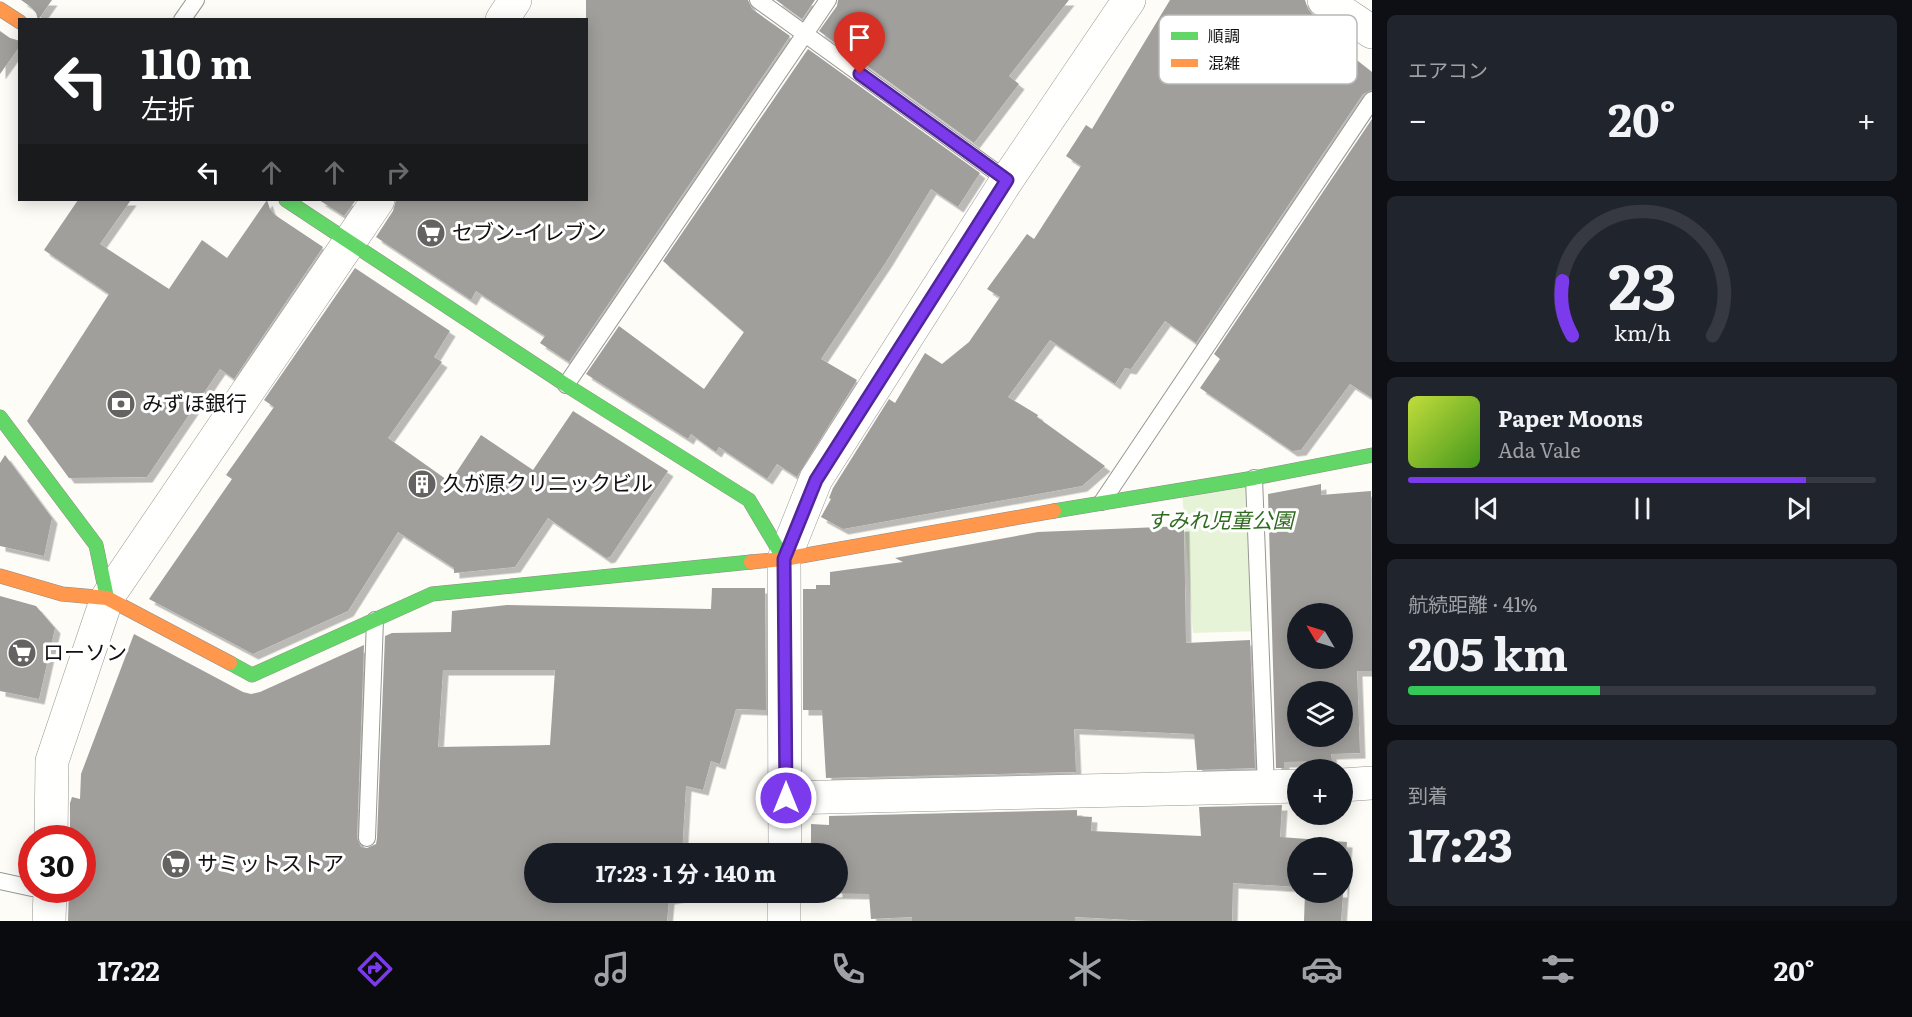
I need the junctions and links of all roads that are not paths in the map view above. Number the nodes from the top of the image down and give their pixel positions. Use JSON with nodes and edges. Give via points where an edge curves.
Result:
{"nodes":[{"id":1,"x":196,"y":0,"type":"edge"},
{"id":2,"x":515,"y":0,"type":"edge"},
{"id":3,"x":758,"y":0,"type":"edge"},
{"id":4,"x":828,"y":0,"type":"edge"},
{"id":5,"x":1129,"y":0,"type":"edge"},
{"id":6,"x":1324,"y":0,"type":"edge"},
{"id":7,"x":0,"y":9,"type":"edge"},
{"id":8,"x":1346,"y":15,"type":"edge"},
{"id":9,"x":183,"y":18,"type":"edge"},
{"id":10,"x":503,"y":18,"type":"edge"},
{"id":11,"x":18,"y":21,"type":"edge"},
{"id":12,"x":1357,"y":22,"type":"edge"},
{"id":13,"x":1372,"y":32,"type":"edge"},
{"id":14,"x":805,"y":34,"type":"junction"},
{"id":15,"x":1372,"y":100,"type":"edge"},
{"id":16,"x":1007,"y":180,"type":"junction"},
{"id":17,"x":288,"y":201,"type":"edge"},
{"id":18,"x":377,"y":201,"type":"edge"},
{"id":19,"x":350,"y":241,"type":"junction"},
{"id":20,"x":566,"y":385,"type":"junction"},
{"id":21,"x":0,"y":417,"type":"edge"},
{"id":22,"x":1372,"y":455,"type":"edge"},
{"id":23,"x":1254,"y":478,"type":"junction"},
{"id":24,"x":1102,"y":502,"type":"junction"},
{"id":25,"x":784,"y":559,"type":"junction"},
{"id":26,"x":0,"y":576,"type":"edge"},
{"id":27,"x":107,"y":598,"type":"junction"},
{"id":28,"x":375,"y":620,"type":"junction"},
{"id":29,"x":1372,"y":783,"type":"edge"},
{"id":30,"x":1353,"y":784,"type":"edge"},
{"id":31,"x":1282,"y":787,"type":"edge"},
{"id":32,"x":786,"y":798,"type":"junction"},
{"id":33,"x":51,"y":825,"type":"edge"},
{"id":34,"x":366,"y":838,"type":"dead end"},
{"id":35,"x":785,"y":843,"type":"edge"},
{"id":36,"x":0,"y":881,"type":"edge"},
{"id":37,"x":18,"y":887,"type":"edge"},
{"id":38,"x":784,"y":903,"type":"edge"},
{"id":39,"x":784,"y":921,"type":"edge"}],
"edges":[{"from":1,"to":9,"type":"lane"},
{"from":2,"to":10,"type":"street"},
{"from":3,"to":14,"type":"lane"},
{"from":4,"to":14,"type":"lane"},
{"from":5,"to":16,"type":"street"},
{"from":6,"to":8,"type":"street"},
{"from":7,"to":11,"type":"street"},
{"from":12,"to":13,"type":"street"},
{"from":14,"to":16,"type":"lane"},
{"from":14,"to":20,"type":"lane"},
{"from":15,"to":24,"type":"lane"},
{"from":16,"to":25,"type":"street","via":[[816,480]]},
{"from":17,"to":19,"type":"street"},
{"from":18,"to":19,"type":"street"},
{"from":19,"to":20,"type":"street"},
{"from":19,"to":27,"type":"street"},
{"from":20,"to":25,"type":"street","via":[[748,500]]},
{"from":21,"to":27,"type":"street","via":[[96,545]]},
{"from":22,"to":23,"type":"street"},
{"from":23,"to":24,"type":"street"},
{"from":23,"to":31,"type":"lane"},
{"from":24,"to":25,"type":"street"},
{"from":25,"to":28,"type":"street","via":[[432,594]]},
{"from":25,"to":32,"type":"street"},
{"from":26,"to":27,"type":"street","via":[[62,594]]},
{"from":27,"to":28,"type":"street","via":[[252,675]]},
{"from":27,"to":33,"type":"street","via":[[52,761]]},
{"from":28,"to":34,"type":"lane"},
{"from":29,"to":30,"type":"street"},
{"from":31,"to":32,"type":"street"},
{"from":32,"to":35,"type":"street"},
{"from":36,"to":37,"type":"lane"},
{"from":38,"to":39,"type":"street"}]}
